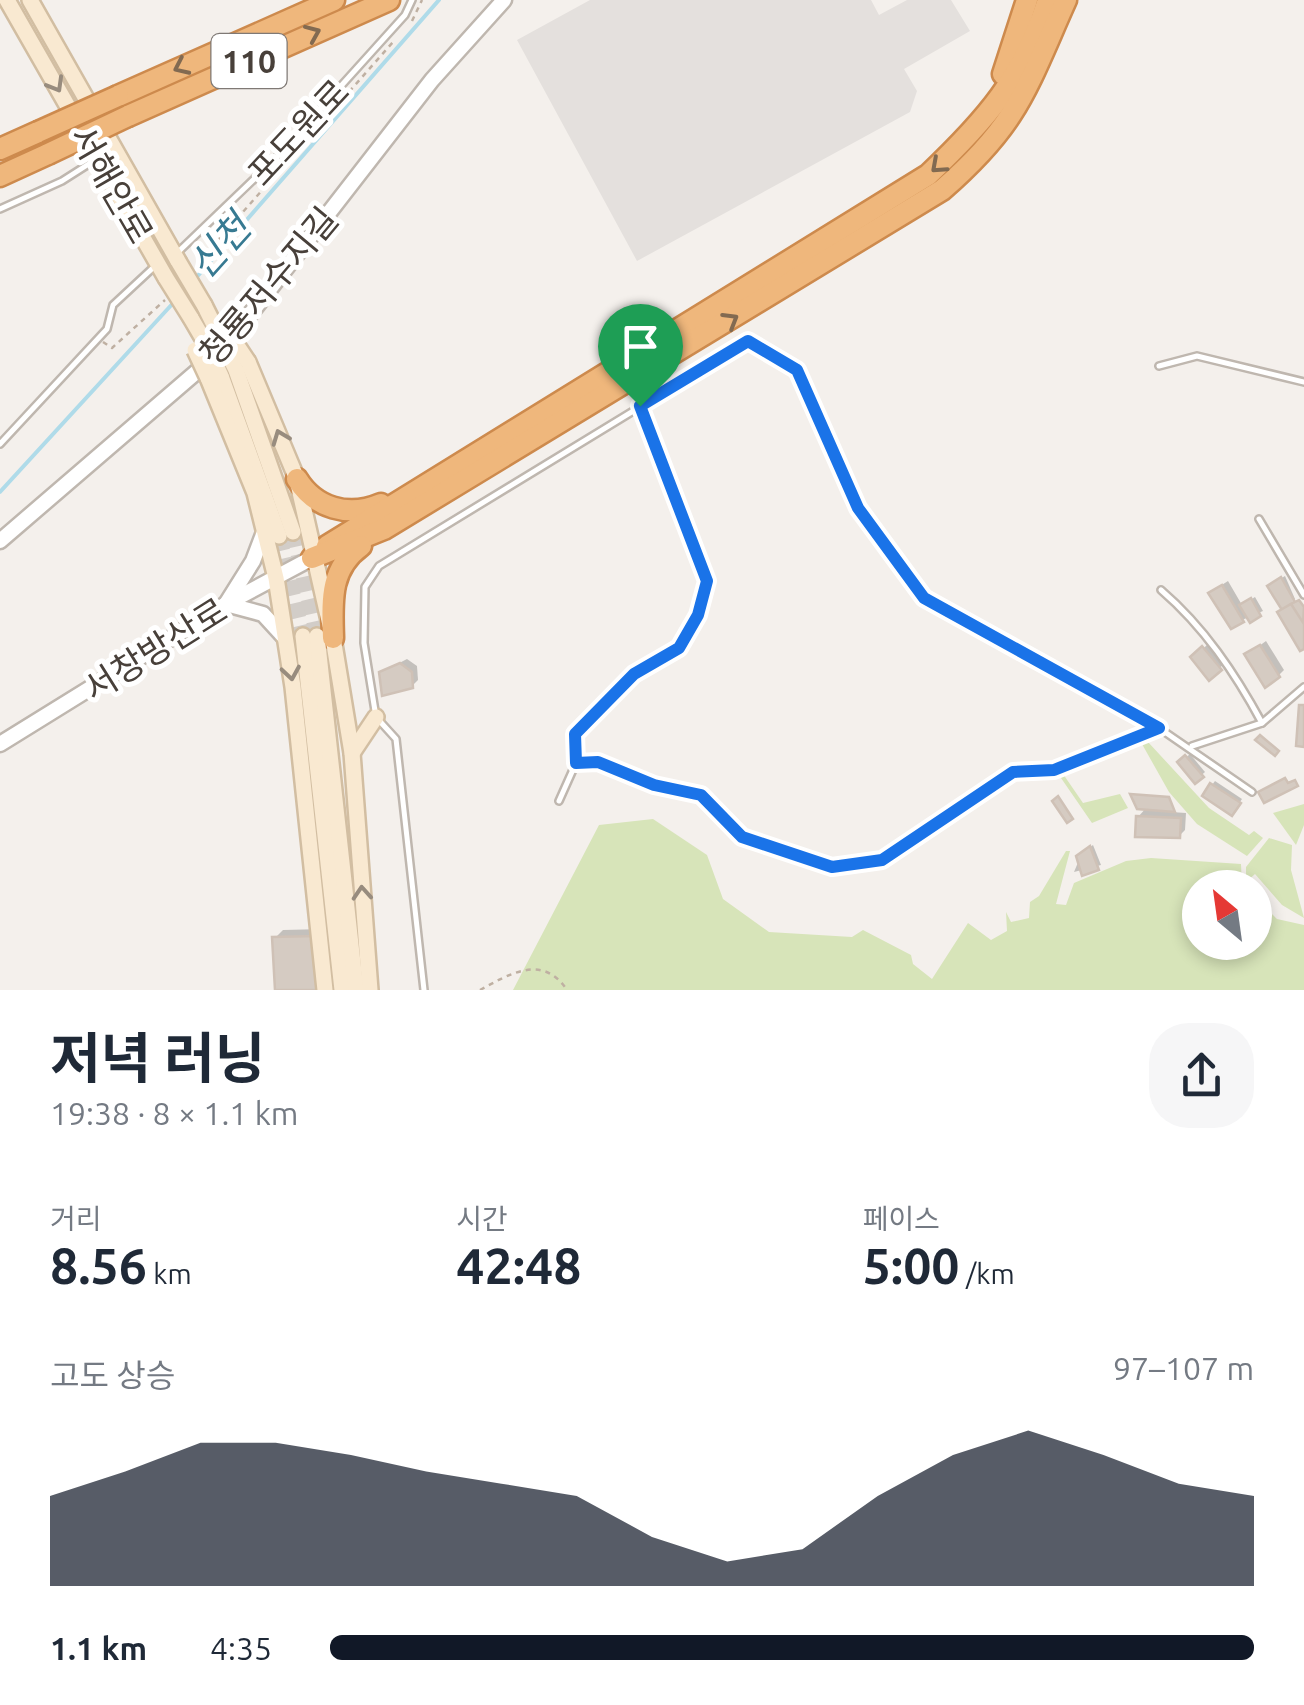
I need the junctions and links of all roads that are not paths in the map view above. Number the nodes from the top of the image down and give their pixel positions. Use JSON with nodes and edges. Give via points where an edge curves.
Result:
{"nodes":[{"id":1,"x":7,"y":0,"type":"edge"},
{"id":2,"x":30,"y":0,"type":"edge"},
{"id":3,"x":334,"y":0,"type":"edge"},
{"id":4,"x":412,"y":0,"type":"edge"},
{"id":5,"x":504,"y":0,"type":"edge"},
{"id":6,"x":1027,"y":0,"type":"edge"},
{"id":7,"x":1048,"y":0,"type":"edge"},
{"id":8,"x":1062,"y":0,"type":"edge"},
{"id":9,"x":380,"y":4,"type":"edge"},
{"id":10,"x":123,"y":106,"type":"junction"},
{"id":11,"x":978,"y":127,"type":"junction"},
{"id":12,"x":0,"y":150,"type":"edge"},
{"id":13,"x":98,"y":159,"type":"junction"},
{"id":14,"x":0,"y":176,"type":"edge"},
{"id":15,"x":0,"y":208,"type":"edge"},
{"id":16,"x":176,"y":258,"type":"junction"},
{"id":17,"x":166,"y":279,"type":"junction"},
{"id":18,"x":210,"y":337,"type":"junction"},
{"id":19,"x":1158,"y":366,"type":"dead end"},
{"id":20,"x":228,"y":371,"type":"junction"},
{"id":21,"x":1304,"y":382,"type":"edge"},
{"id":22,"x":640,"y":406,"type":"junction"},
{"id":23,"x":0,"y":444,"type":"edge"},
{"id":24,"x":296,"y":479,"type":"junction"},
{"id":25,"x":433,"y":481,"type":"junction"},
{"id":26,"x":1259,"y":519,"type":"dead end"},
{"id":27,"x":384,"y":529,"type":"junction"},
{"id":28,"x":279,"y":533,"type":"junction"},
{"id":29,"x":0,"y":541,"type":"edge"},
{"id":30,"x":312,"y":558,"type":"junction"},
{"id":31,"x":276,"y":578,"type":"junction"},
{"id":32,"x":1162,"y":590,"type":"dead end"},
{"id":33,"x":1304,"y":594,"type":"edge"},
{"id":34,"x":226,"y":604,"type":"junction"},
{"id":35,"x":318,"y":637,"type":"junction"},
{"id":36,"x":285,"y":638,"type":"junction"},
{"id":37,"x":1304,"y":687,"type":"edge"},
{"id":38,"x":376,"y":717,"type":"junction"},
{"id":39,"x":1262,"y":724,"type":"junction"},
{"id":40,"x":1159,"y":728,"type":"junction"},
{"id":41,"x":0,"y":744,"type":"edge"},
{"id":42,"x":1192,"y":746,"type":"junction"},
{"id":43,"x":352,"y":753,"type":"junction"},
{"id":44,"x":576,"y":763,"type":"junction"},
{"id":45,"x":1252,"y":792,"type":"dead end"},
{"id":46,"x":559,"y":801,"type":"dead end"},
{"id":47,"x":325,"y":990,"type":"edge"},
{"id":48,"x":342,"y":990,"type":"edge"},
{"id":49,"x":356,"y":990,"type":"edge"},
{"id":50,"x":370,"y":990,"type":"edge"},
{"id":51,"x":424,"y":990,"type":"edge"}],
"edges":[{"from":1,"to":13,"type":"main road","name":"서해안로","one_way":true},
{"from":2,"to":16,"type":"main road","name":"서해안로"},
{"from":3,"to":10,"type":"highway","number":"110","one_way":true},
{"from":4,"to":16,"type":"lane","name":"포도원로","via":[[276,158]]},
{"from":5,"to":29,"type":"street","name":"청룡저수지길","via":[[432,80],[240,332]]},
{"from":6,"to":11,"type":"highway","via":[[1014,50]]},
{"from":7,"to":11,"type":"highway","via":[[1035,41]]},
{"from":27,"to":8,"type":"highway","one_way":true,"via":[[942,190],[1007,124],[1039,70]]},
{"from":10,"to":9,"type":"highway","number":"110","one_way":true},
{"from":10,"to":12,"type":"highway","number":"110","bridge":true},
{"from":10,"to":14,"type":"highway","number":"110","bridge":true},
{"from":11,"to":25,"type":"highway","one_way":true,"via":[[928,175]]},
{"from":13,"to":15,"type":"lane"},
{"from":13,"to":17,"type":"main road","name":"서해안로"},
{"from":16,"to":18,"type":"main road","name":"서해안로","bridge":true,"via":[[206,309]]},
{"from":17,"to":18,"type":"main road","name":"서해안로","bridge":true,"via":[[187,322]]},
{"from":17,"to":23,"type":"lane","via":[[113,305],[107,329]]},
{"from":18,"to":20,"type":"main road","bridge":true},
{"from":18,"to":20,"type":"main road","name":"서해안로","bridge":true},
{"from":19,"to":21,"type":"lane","via":[[1198,356]]},
{"from":24,"to":20,"type":"main road","one_way":true},
{"from":20,"to":28,"type":"main road","name":"서해안로"},
{"from":20,"to":28,"type":"main road","via":[[255,493]]},
{"from":22,"to":38,"type":"lane","via":[[379,566],[365,587],[364,643]]},
{"from":22,"to":40,"type":"lane","via":[[748,341],[797,370],[858,508],[924,598]]},
{"from":22,"to":44,"type":"lane","via":[[707,581],[679,648],[634,674],[575,734]]},
{"from":24,"to":25,"type":"highway","via":[[315,503],[331,508],[372,508]]},
{"from":24,"to":30,"type":"main road"},
{"from":25,"to":30,"type":"highway"},
{"from":26,"to":33,"type":"lane"},
{"from":27,"to":30,"type":"highway"},
{"from":27,"to":35,"type":"highway","via":[[339,569]]},
{"from":28,"to":31,"type":"main road"},
{"from":28,"to":34,"type":"street"},
{"from":30,"to":31,"type":"street","name":"서창방산로"},
{"from":30,"to":35,"type":"main road"},
{"from":31,"to":34,"type":"street","name":"서창방산로"},
{"from":31,"to":36,"type":"main road"},
{"from":32,"to":39,"type":"lane","via":[[1234,671]]},
{"from":34,"to":36,"type":"street","via":[[263,614]]},
{"from":34,"to":41,"type":"street","name":"서창방산로"},
{"from":35,"to":43,"type":"main road"},
{"from":35,"to":48,"type":"main road"},
{"from":35,"to":49,"type":"main road"},
{"from":36,"to":47,"type":"main road","one_way":true},
{"from":37,"to":39,"type":"lane"},
{"from":38,"to":43,"type":"main road"},
{"from":38,"to":51,"type":"lane","via":[[396,739]]},
{"from":39,"to":42,"type":"lane"},
{"from":40,"to":42,"type":"lane"},
{"from":40,"to":44,"type":"lane","via":[[1054,770],[1013,772],[882,860],[832,867],[742,837],[701,795],[598,762]]},
{"from":42,"to":45,"type":"lane","via":[[1217,772]]},
{"from":50,"to":43,"type":"main road","one_way":true},
{"from":44,"to":46,"type":"lane"}]}
